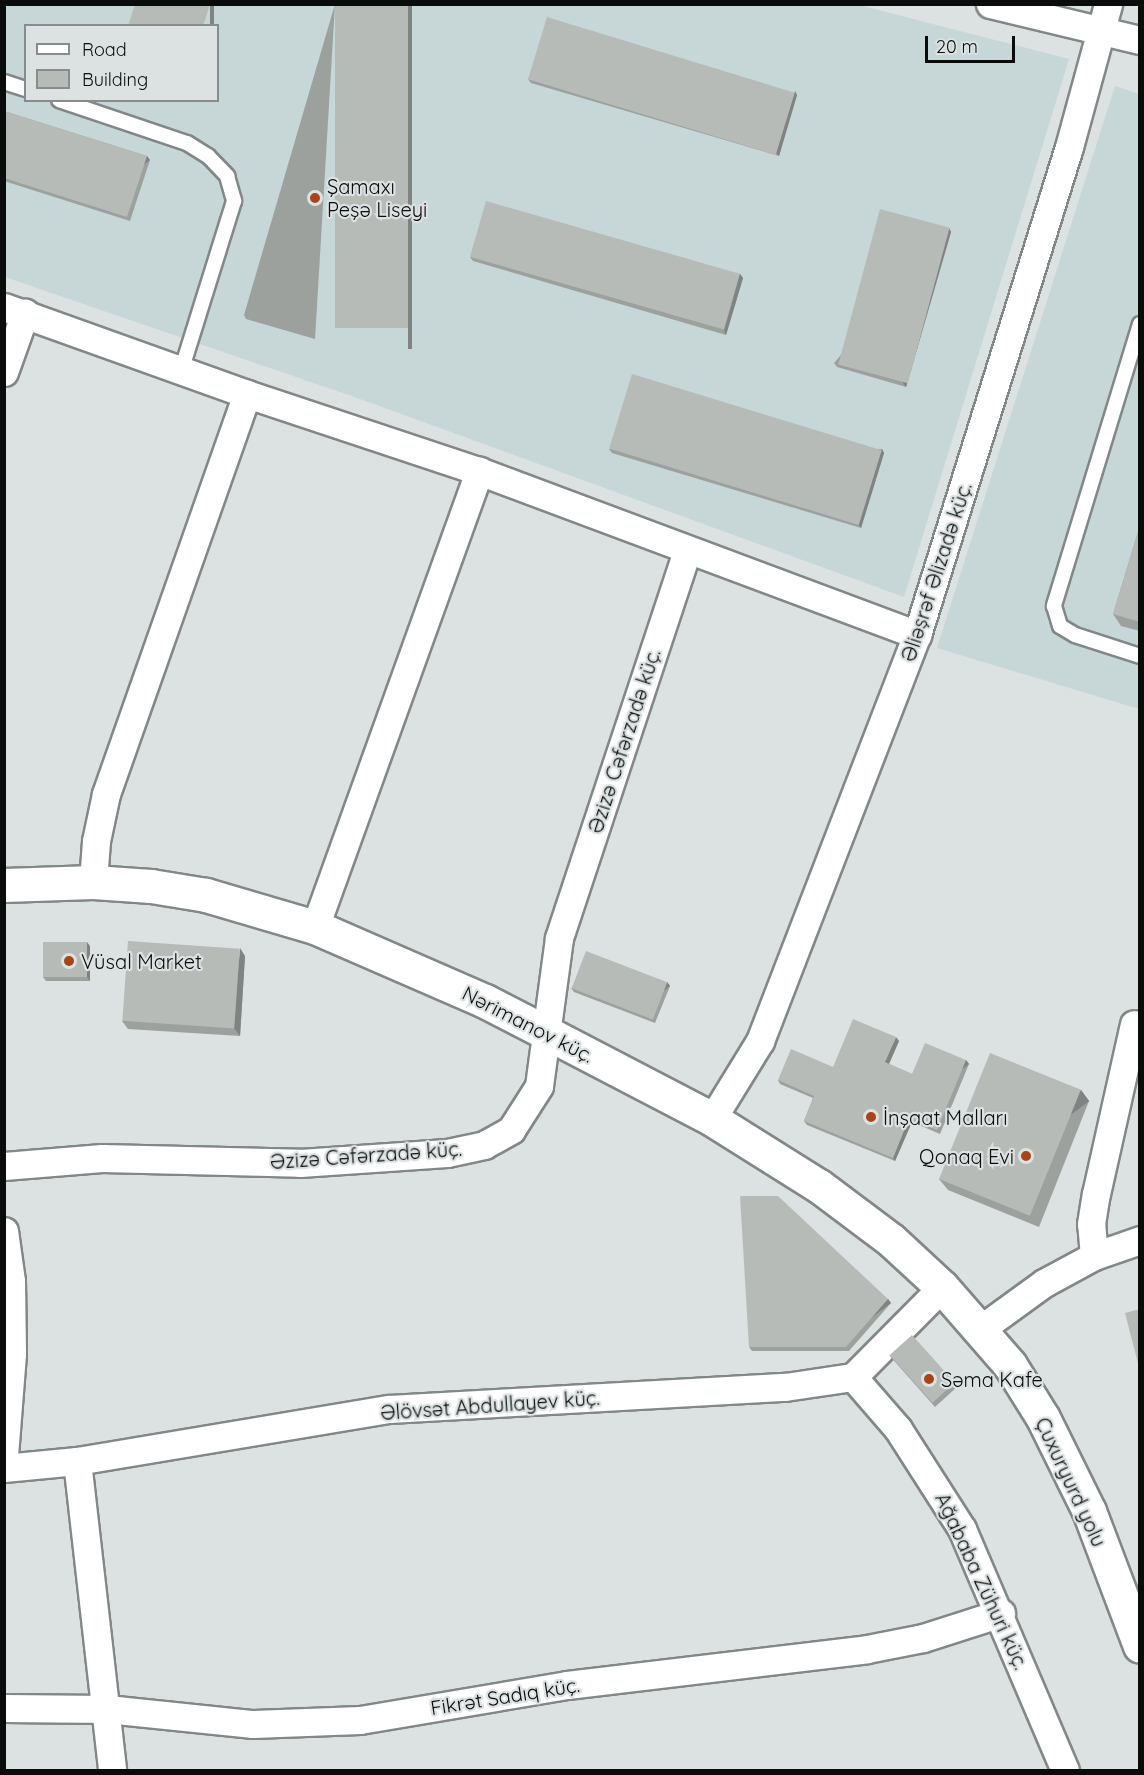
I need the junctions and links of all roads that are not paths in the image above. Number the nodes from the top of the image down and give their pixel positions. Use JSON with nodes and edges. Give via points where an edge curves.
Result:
{"nodes":[{"id":1,"x":990,"y":4,"type":"edge"},
{"id":2,"x":1108,"y":4,"type":"edge"},
{"id":3,"x":1103,"y":31,"type":"junction"},
{"id":4,"x":1140,"y":40,"type":"edge"},
{"id":5,"x":4,"y":82,"type":"edge"},
{"id":6,"x":24,"y":89,"type":"edge"},
{"id":7,"x":64,"y":102,"type":"edge"},
{"id":8,"x":15,"y":310,"type":"edge"},
{"id":9,"x":1140,"y":324,"type":"edge"},
{"id":10,"x":181,"y":371,"type":"junction"},
{"id":11,"x":4,"y":372,"type":"edge"},
{"id":12,"x":247,"y":394,"type":"junction"},
{"id":13,"x":478,"y":471,"type":"junction"},
{"id":14,"x":687,"y":551,"type":"junction"},
{"id":15,"x":917,"y":635,"type":"junction"},
{"id":16,"x":1140,"y":656,"type":"edge"},
{"id":17,"x":93,"y":882,"type":"junction"},
{"id":18,"x":4,"y":885,"type":"edge"},
{"id":19,"x":315,"y":927,"type":"junction"},
{"id":20,"x":1134,"y":1024,"type":"dead end"},
{"id":21,"x":549,"y":1034,"type":"junction"},
{"id":22,"x":712,"y":1119,"type":"junction"},
{"id":23,"x":4,"y":1166,"type":"edge"},
{"id":24,"x":4,"y":1231,"type":"edge"},
{"id":25,"x":1140,"y":1240,"type":"edge"},
{"id":26,"x":1094,"y":1256,"type":"junction"},
{"id":27,"x":942,"y":1287,"type":"junction"},
{"id":28,"x":982,"y":1328,"type":"junction"},
{"id":29,"x":853,"y":1377,"type":"junction"},
{"id":30,"x":4,"y":1456,"type":"edge"},
{"id":31,"x":77,"y":1461,"type":"junction"},
{"id":32,"x":4,"y":1468,"type":"edge"},
{"id":33,"x":1001,"y":1613,"type":"junction"},
{"id":34,"x":1140,"y":1646,"type":"edge"},
{"id":35,"x":4,"y":1708,"type":"edge"},
{"id":36,"x":107,"y":1709,"type":"junction"},
{"id":37,"x":112,"y":1770,"type":"edge"},
{"id":38,"x":1065,"y":1770,"type":"edge"}],
"edges":[{"from":1,"to":3,"type":"street"},
{"from":2,"to":3,"type":"street","name":"Əliəşrəf Əlizadə küç."},
{"from":3,"to":4,"type":"street"},
{"from":3,"to":15,"type":"street","name":"Əliəşrəf Əlizadə küç."},
{"from":5,"to":6,"type":"lane"},
{"from":7,"to":10,"type":"lane","via":[[187,143],[208,156],[227,176],[234,201]]},
{"from":8,"to":10,"type":"street"},
{"from":8,"to":11,"type":"street"},
{"from":9,"to":16,"type":"lane","via":[[1054,606],[1060,626],[1075,635]]},
{"from":10,"to":12,"type":"street"},
{"from":12,"to":13,"type":"street"},
{"from":12,"to":17,"type":"street","via":[[106,794]]},
{"from":13,"to":14,"type":"street"},
{"from":13,"to":19,"type":"street"},
{"from":14,"to":15,"type":"street"},
{"from":14,"to":21,"type":"street","name":"Əzizə Cəfərzadə küç.","via":[[559,938],[551,977]]},
{"from":15,"to":22,"type":"street","name":"Əliəşrəf Əlizadə küç.","via":[[760,1041]]},
{"from":17,"to":18,"type":"main road","name":"Nərimanov küç."},
{"from":17,"to":19,"type":"main road","name":"Nərimanov küç.","via":[[206,895]]},
{"from":19,"to":21,"type":"main road","name":"Nərimanov küç.","via":[[485,1001]]},
{"from":20,"to":26,"type":"street","via":[[1096,1194],[1091,1224]]},
{"from":21,"to":22,"type":"main road","name":"Nərimanov küç."},
{"from":21,"to":23,"type":"street","name":"Əzizə Cəfərzadə küç.","via":[[539,1086],[511,1130],[484,1145],[447,1153],[300,1162],[102,1158]]},
{"from":22,"to":27,"type":"main road","name":"Nərimanov küç.","via":[[819,1186],[891,1240]]},
{"from":24,"to":30,"type":"street","via":[[11,1281],[12,1354]]},
{"from":25,"to":26,"type":"street"},
{"from":26,"to":28,"type":"street","via":[[1044,1283]]},
{"from":27,"to":28,"type":"main road","name":"Nərimanov küç."},
{"from":27,"to":29,"type":"street"},
{"from":28,"to":34,"type":"main road","name":"Çuxuryurd yolu","via":[[1043,1418],[1089,1511]]},
{"from":29,"to":31,"type":"street","name":"Əlövsət Abdullayev küç.","via":[[785,1387],[389,1409]]},
{"from":29,"to":33,"type":"street","name":"Ağababa Zühuri küç.","via":[[934,1480]]},
{"from":31,"to":32,"type":"street","name":"Əlövsət Abdullayev küç."},
{"from":31,"to":36,"type":"street"},
{"from":33,"to":36,"type":"street","name":"Fikrət Sadıq küç.","via":[[923,1638],[867,1649],[567,1685],[360,1720],[253,1724]]},
{"from":33,"to":38,"type":"street","name":"Ağababa Zühuri küç."},
{"from":35,"to":36,"type":"street","name":"Fikrət Sadıq küç."},
{"from":36,"to":37,"type":"street"}]}
